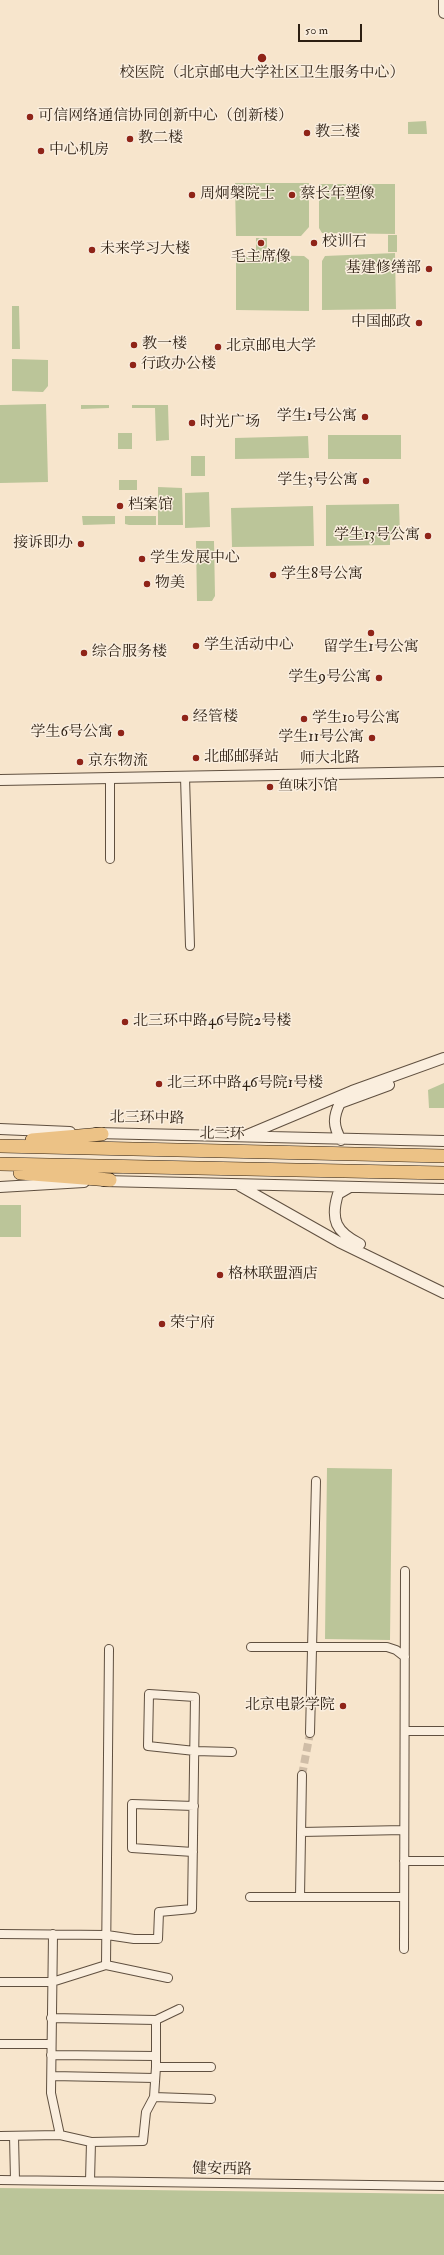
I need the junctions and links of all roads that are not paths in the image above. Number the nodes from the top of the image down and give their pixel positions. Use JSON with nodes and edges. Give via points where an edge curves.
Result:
{"nodes":[{"id":1,"x":444,"y":0,"type":"edge"},
{"id":2,"x":444,"y":13,"type":"edge"},
{"id":3,"x":444,"y":772,"type":"edge"},
{"id":4,"x":185,"y":777,"type":"junction"},
{"id":5,"x":110,"y":778,"type":"junction"},
{"id":6,"x":0,"y":780,"type":"edge"},
{"id":7,"x":110,"y":859,"type":"dead end"},
{"id":8,"x":190,"y":946,"type":"dead end"},
{"id":9,"x":444,"y":1058,"type":"edge"},
{"id":10,"x":444,"y":1065,"type":"edge"},
{"id":11,"x":0,"y":1129,"type":"edge"},
{"id":12,"x":102,"y":1134,"type":"junction"},
{"id":13,"x":241,"y":1138,"type":"junction"},
{"id":14,"x":341,"y":1140,"type":"junction"},
{"id":15,"x":444,"y":1141,"type":"edge"},
{"id":16,"x":0,"y":1143,"type":"edge"},
{"id":17,"x":0,"y":1146,"type":"edge"},
{"id":18,"x":444,"y":1156,"type":"edge"},
{"id":19,"x":0,"y":1164,"type":"edge"},
{"id":20,"x":0,"y":1171,"type":"edge"},
{"id":21,"x":444,"y":1173,"type":"edge"},
{"id":22,"x":110,"y":1180,"type":"junction"},
{"id":23,"x":238,"y":1185,"type":"junction"},
{"id":24,"x":0,"y":1187,"type":"edge"},
{"id":25,"x":350,"y":1187,"type":"junction"},
{"id":26,"x":444,"y":1189,"type":"edge"},
{"id":27,"x":444,"y":1286,"type":"edge"},
{"id":28,"x":444,"y":1294,"type":"edge"},
{"id":29,"x":316,"y":1481,"type":"dead end"},
{"id":30,"x":405,"y":1571,"type":"dead end"},
{"id":31,"x":251,"y":1646,"type":"dead end"},
{"id":32,"x":310,"y":1647,"type":"junction"},
{"id":33,"x":109,"y":1649,"type":"dead end"},
{"id":34,"x":405,"y":1657,"type":"junction"},
{"id":35,"x":405,"y":1731,"type":"junction"},
{"id":36,"x":444,"y":1731,"type":"edge"},
{"id":37,"x":310,"y":1733,"type":"tunnel mouth"},
{"id":38,"x":195,"y":1751,"type":"junction"},
{"id":39,"x":232,"y":1752,"type":"dead end"},
{"id":40,"x":302,"y":1775,"type":"tunnel mouth"},
{"id":41,"x":194,"y":1806,"type":"junction"},
{"id":42,"x":404,"y":1830,"type":"junction"},
{"id":43,"x":302,"y":1832,"type":"junction"},
{"id":44,"x":193,"y":1852,"type":"junction"},
{"id":45,"x":404,"y":1861,"type":"junction"},
{"id":46,"x":444,"y":1861,"type":"edge"},
{"id":47,"x":250,"y":1897,"type":"dead end"},
{"id":48,"x":300,"y":1897,"type":"junction"},
{"id":49,"x":404,"y":1897,"type":"junction"},
{"id":50,"x":0,"y":1934,"type":"edge"},
{"id":51,"x":53,"y":1934,"type":"junction"},
{"id":52,"x":107,"y":1935,"type":"junction"},
{"id":53,"x":404,"y":1949,"type":"dead end"},
{"id":54,"x":106,"y":1965,"type":"junction"},
{"id":55,"x":168,"y":1978,"type":"dead end"},
{"id":56,"x":0,"y":1982,"type":"edge"},
{"id":57,"x":52,"y":1982,"type":"junction"},
{"id":58,"x":179,"y":2009,"type":"dead end"},
{"id":59,"x":51,"y":2018,"type":"junction"},
{"id":60,"x":156,"y":2020,"type":"junction"},
{"id":61,"x":0,"y":2044,"type":"edge"},
{"id":62,"x":51,"y":2044,"type":"junction"},
{"id":63,"x":51,"y":2055,"type":"junction"},
{"id":64,"x":156,"y":2056,"type":"junction"},
{"id":65,"x":156,"y":2067,"type":"junction"},
{"id":66,"x":211,"y":2067,"type":"dead end"},
{"id":67,"x":52,"y":2076,"type":"junction"},
{"id":68,"x":155,"y":2078,"type":"junction"},
{"id":69,"x":154,"y":2097,"type":"junction"},
{"id":70,"x":211,"y":2099,"type":"dead end"},
{"id":71,"x":60,"y":2135,"type":"junction"},
{"id":72,"x":0,"y":2136,"type":"edge"},
{"id":73,"x":14,"y":2136,"type":"junction"},
{"id":74,"x":91,"y":2142,"type":"junction"},
{"id":75,"x":0,"y":2180,"type":"edge"},
{"id":76,"x":15,"y":2180,"type":"junction"},
{"id":77,"x":90,"y":2181,"type":"junction"},
{"id":78,"x":444,"y":2186,"type":"edge"}],
"edges":[{"from":1,"to":2,"type":"street"},
{"from":3,"to":4,"type":"street","name":"师大北路"},
{"from":4,"to":5,"type":"street","name":"师大北路"},
{"from":4,"to":8,"type":"street"},
{"from":5,"to":6,"type":"street","name":"师大北路"},
{"from":5,"to":7,"type":"street"},
{"from":9,"to":13,"type":"street","via":[[352,1091]]},
{"from":10,"to":14,"type":"street","via":[[340,1103],[334,1119],[335,1130]]},
{"from":11,"to":12,"type":"street","name":"北三环中路"},
{"from":12,"to":13,"type":"street","name":"北三环中路"},
{"from":12,"to":16,"type":"highway"},
{"from":13,"to":14,"type":"street","name":"北三环中路"},
{"from":14,"to":15,"type":"street","name":"北三环中路"},
{"from":17,"to":18,"type":"highway","name":"北三环"},
{"from":19,"to":21,"type":"highway"},
{"from":20,"to":22,"type":"highway"},
{"from":22,"to":23,"type":"street"},
{"from":22,"to":24,"type":"street"},
{"from":23,"to":25,"type":"street"},
{"from":23,"to":28,"type":"street","via":[[339,1242]]},
{"from":25,"to":26,"type":"street"},
{"from":25,"to":27,"type":"street","via":[[338,1194],[333,1211],[336,1225],[348,1238]]},
{"from":29,"to":32,"type":"street"},
{"from":30,"to":34,"type":"street"},
{"from":31,"to":32,"type":"street"},
{"from":32,"to":34,"type":"street","via":[[387,1647]]},
{"from":32,"to":37,"type":"street"},
{"from":33,"to":52,"type":"street"},
{"from":34,"to":35,"type":"street"},
{"from":35,"to":36,"type":"street"},
{"from":35,"to":42,"type":"street"},
{"from":38,"to":38,"type":"street","via":[[195,1697],[149,1694],[148,1746]]},
{"from":38,"to":39,"type":"street"},
{"from":38,"to":41,"type":"street"},
{"from":40,"to":43,"type":"street"},
{"from":41,"to":44,"type":"street"},
{"from":41,"to":44,"type":"street","via":[[132,1804],[132,1848]]},
{"from":42,"to":43,"type":"street"},
{"from":42,"to":45,"type":"street"},
{"from":43,"to":48,"type":"street"},
{"from":44,"to":52,"type":"street","via":[[192,1909],[158,1912],[158,1939]]},
{"from":45,"to":46,"type":"street"},
{"from":45,"to":49,"type":"street"},
{"from":47,"to":48,"type":"street"},
{"from":48,"to":49,"type":"street"},
{"from":49,"to":53,"type":"street"},
{"from":50,"to":51,"type":"street"},
{"from":51,"to":52,"type":"street"},
{"from":51,"to":57,"type":"street"},
{"from":52,"to":54,"type":"street"},
{"from":54,"to":55,"type":"street"},
{"from":54,"to":57,"type":"street"},
{"from":56,"to":57,"type":"street"},
{"from":57,"to":59,"type":"street"},
{"from":58,"to":60,"type":"street"},
{"from":59,"to":60,"type":"street"},
{"from":59,"to":62,"type":"street"},
{"from":60,"to":64,"type":"street"},
{"from":61,"to":62,"type":"street"},
{"from":62,"to":63,"type":"street"},
{"from":63,"to":64,"type":"street"},
{"from":63,"to":67,"type":"street"},
{"from":64,"to":65,"type":"street"},
{"from":65,"to":66,"type":"street"},
{"from":65,"to":68,"type":"street"},
{"from":67,"to":68,"type":"street"},
{"from":67,"to":71,"type":"street","via":[[51,2093]]},
{"from":68,"to":69,"type":"street"},
{"from":69,"to":70,"type":"street"},
{"from":69,"to":74,"type":"street","via":[[146,2112],[143,2141]]},
{"from":71,"to":73,"type":"street"},
{"from":71,"to":74,"type":"street"},
{"from":72,"to":73,"type":"street"},
{"from":73,"to":76,"type":"street"},
{"from":74,"to":77,"type":"street"},
{"from":75,"to":76,"type":"street","name":"健安西路"},
{"from":76,"to":77,"type":"street","name":"健安西路"},
{"from":77,"to":78,"type":"street","name":"健安西路"}]}
